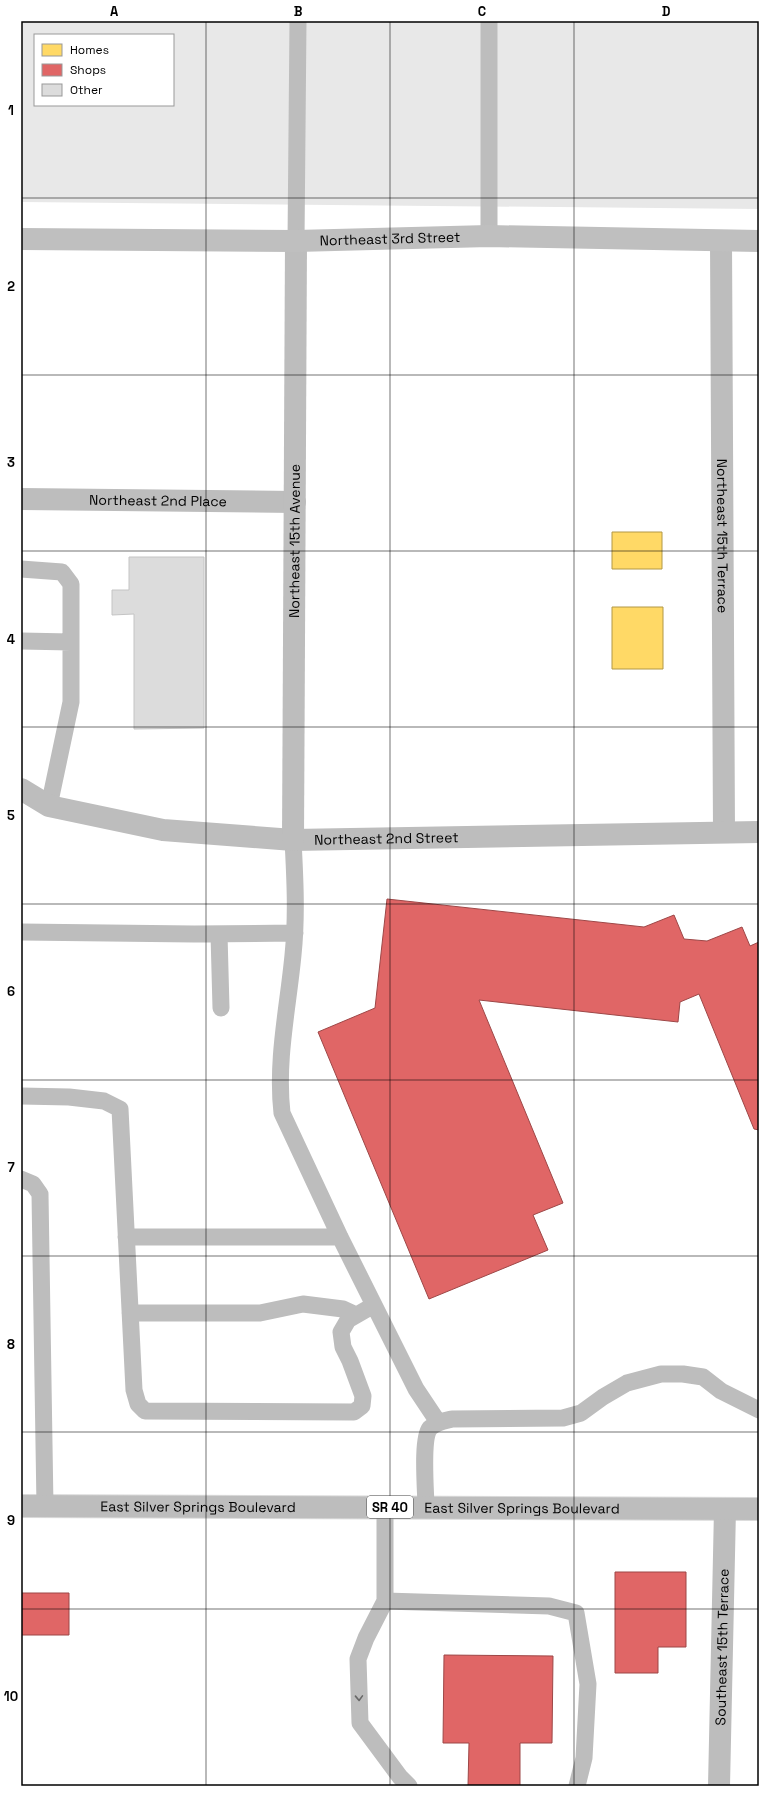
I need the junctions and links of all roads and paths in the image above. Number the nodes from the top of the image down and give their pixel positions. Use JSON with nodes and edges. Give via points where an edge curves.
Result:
{"nodes":[{"id":1,"x":298,"y":21,"type":"edge"},
{"id":2,"x":489,"y":21,"type":"edge"},
{"id":3,"x":490,"y":236,"type":"junction"},
{"id":4,"x":21,"y":240,"type":"edge"},
{"id":5,"x":296,"y":241,"type":"junction"},
{"id":6,"x":722,"y":241,"type":"junction"},
{"id":7,"x":759,"y":241,"type":"edge"},
{"id":8,"x":21,"y":499,"type":"edge"},
{"id":9,"x":295,"y":502,"type":"junction"},
{"id":10,"x":21,"y":569,"type":"edge"},
{"id":11,"x":21,"y":641,"type":"edge"},
{"id":12,"x":71,"y":642,"type":"junction"},
{"id":13,"x":21,"y":789,"type":"edge"},
{"id":14,"x":49,"y":806,"type":"junction"},
{"id":15,"x":724,"y":832,"type":"junction"},
{"id":16,"x":759,"y":832,"type":"edge"},
{"id":17,"x":293,"y":840,"type":"junction"},
{"id":18,"x":21,"y":932,"type":"edge"},
{"id":19,"x":294,"y":933,"type":"junction"},
{"id":20,"x":219,"y":934,"type":"junction"},
{"id":21,"x":221,"y":1008,"type":"dead end"},
{"id":22,"x":21,"y":1096,"type":"edge"},
{"id":23,"x":21,"y":1179,"type":"edge"},
{"id":24,"x":126,"y":1237,"type":"junction"},
{"id":25,"x":340,"y":1237,"type":"junction"},
{"id":26,"x":374,"y":1305,"type":"junction"},
{"id":27,"x":130,"y":1313,"type":"junction"},
{"id":28,"x":356,"y":1315,"type":"junction"},
{"id":29,"x":759,"y":1410,"type":"edge"},
{"id":30,"x":438,"y":1422,"type":"junction"},
{"id":31,"x":21,"y":1506,"type":"edge"},
{"id":32,"x":45,"y":1506,"type":"junction"},
{"id":33,"x":385,"y":1507,"type":"junction"},
{"id":34,"x":426,"y":1508,"type":"junction"},
{"id":35,"x":725,"y":1509,"type":"junction"},
{"id":36,"x":759,"y":1509,"type":"edge"},
{"id":37,"x":385,"y":1601,"type":"junction"},
{"id":38,"x":409,"y":1786,"type":"edge"},
{"id":39,"x":577,"y":1786,"type":"edge"},
{"id":40,"x":719,"y":1786,"type":"edge"}],
"edges":[{"from":1,"to":5,"type":"lane"},
{"from":2,"to":3,"type":"lane"},
{"from":3,"to":5,"type":"street","name":"Northeast 3rd Street"},
{"from":3,"to":6,"type":"street","name":"Northeast 3rd Street"},
{"from":4,"to":5,"type":"street","name":"Northeast 3rd Street"},
{"from":5,"to":9,"type":"street","name":"Northeast 15th Avenue"},
{"from":6,"to":7,"type":"street","name":"Northeast 3rd Street"},
{"from":6,"to":15,"type":"street","name":"Northeast 15th Terrace"},
{"from":8,"to":9,"type":"street","name":"Northeast 2nd Place"},
{"from":9,"to":17,"type":"street","name":"Northeast 15th Avenue"},
{"from":10,"to":12,"type":"lane","via":[[62,572],[71,584]]},
{"from":11,"to":12,"type":"lane"},
{"from":12,"to":14,"type":"lane","via":[[71,702]]},
{"from":13,"to":14,"type":"street","name":"Northeast 2nd Street"},
{"from":14,"to":17,"type":"street","name":"Northeast 2nd Street","via":[[163,830]]},
{"from":15,"to":16,"type":"street","name":"Northeast 2nd Street"},
{"from":15,"to":17,"type":"street","name":"Northeast 2nd Street"},
{"from":17,"to":19,"type":"lane","via":[[296,908]]},
{"from":18,"to":20,"type":"lane"},
{"from":19,"to":20,"type":"lane"},
{"from":19,"to":25,"type":"lane","via":[[279,1090],[282,1113]]},
{"from":20,"to":21,"type":"lane"},
{"from":22,"to":24,"type":"lane","via":[[104,1101],[120,1109]]},
{"from":23,"to":32,"type":"lane","via":[[33,1184],[40,1194]]},
{"from":24,"to":25,"type":"lane"},
{"from":24,"to":27,"type":"lane"},
{"from":25,"to":26,"type":"lane"},
{"from":26,"to":28,"type":"lane"},
{"from":26,"to":30,"type":"lane","via":[[416,1389]]},
{"from":27,"to":28,"type":"lane","via":[[260,1313],[303,1304],[343,1309]]},
{"from":27,"to":28,"type":"lane","via":[[134,1390],[138,1404],[145,1411],[354,1412],[362,1406],[363,1396],[343,1347],[341,1332],[348,1320]]},
{"from":29,"to":30,"type":"lane","via":[[722,1391],[703,1377],[661,1374],[626,1383],[581,1414],[563,1418],[452,1419]]},
{"from":30,"to":34,"type":"lane","via":[[429,1429],[425,1441]]},
{"from":31,"to":32,"type":"street","name":"East Silver Springs Boulevard","number":"SR 40"},
{"from":32,"to":33,"type":"street","name":"East Silver Springs Boulevard","number":"SR 40"},
{"from":33,"to":34,"type":"street","name":"East Silver Springs Boulevard","number":"SR 40"},
{"from":33,"to":37,"type":"lane"},
{"from":34,"to":35,"type":"street","name":"East Silver Springs Boulevard","number":"SR 40"},
{"from":35,"to":36,"type":"street","name":"East Silver Springs Boulevard","number":"SR 40"},
{"from":35,"to":40,"type":"street","name":"Southeast 15th Terrace"},
{"from":37,"to":38,"type":"lane","one_way":true,"via":[[358,1659],[360,1723]]},
{"from":37,"to":39,"type":"lane","via":[[550,1606],[576,1613],[588,1684],[584,1758]]}]}
